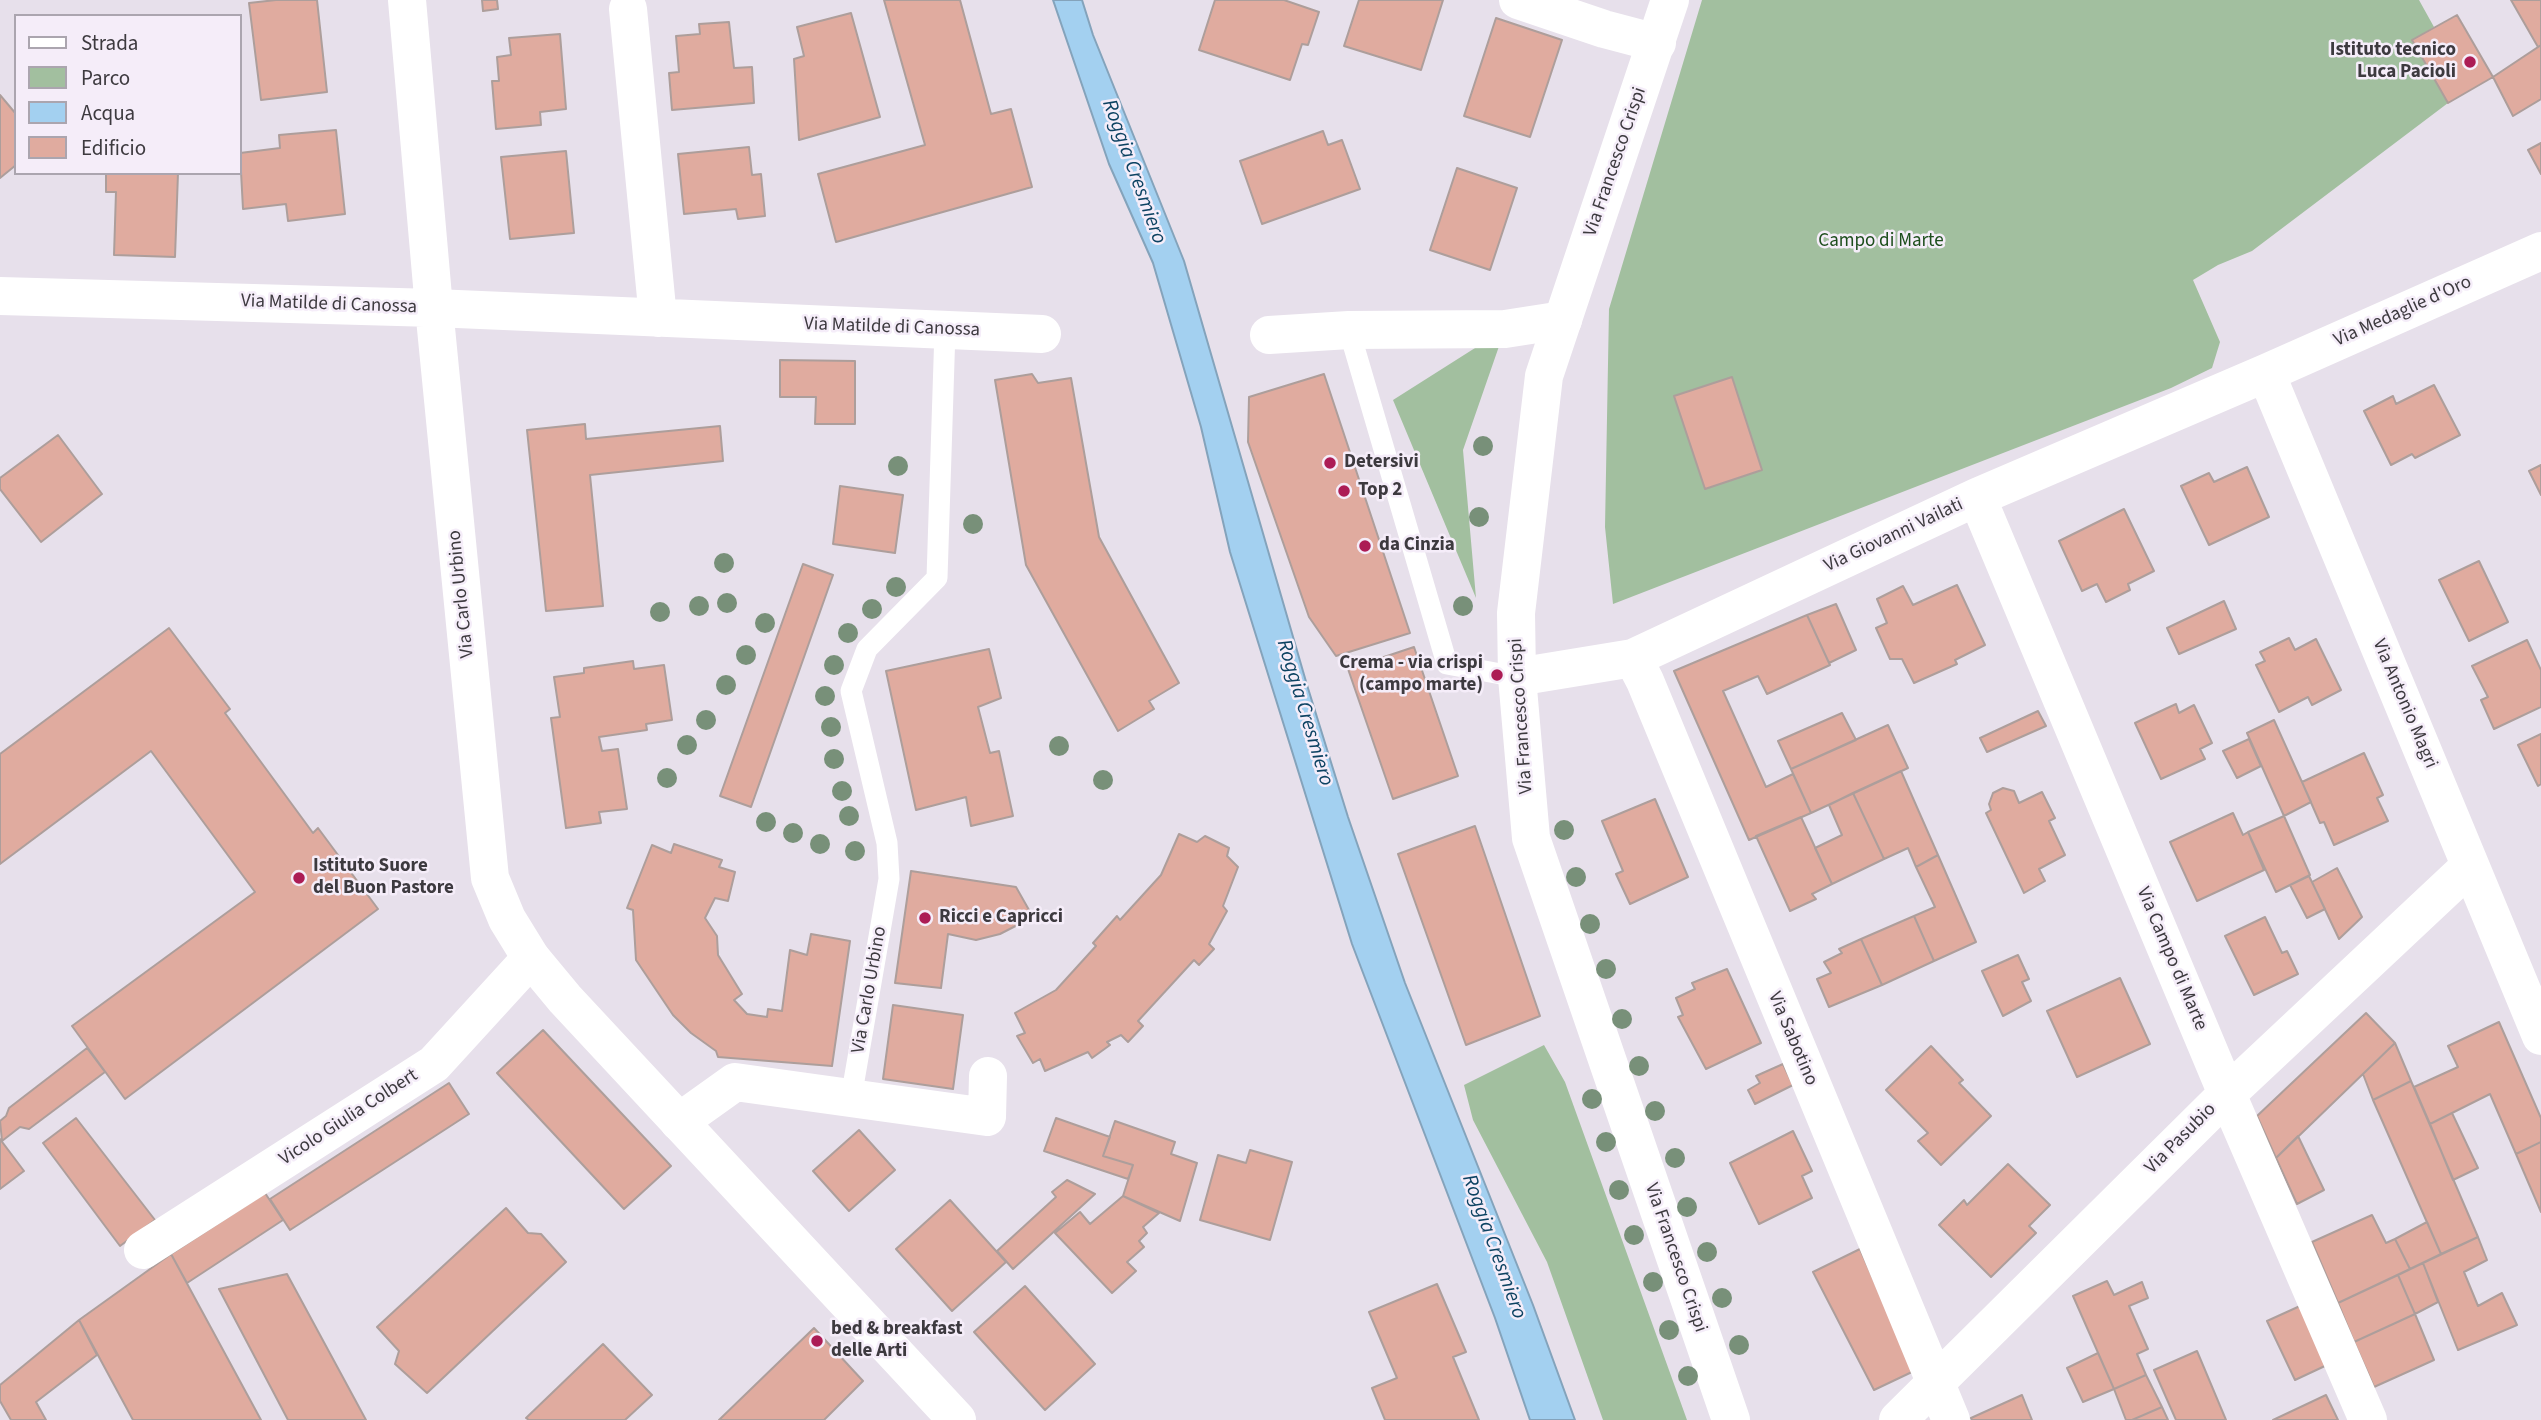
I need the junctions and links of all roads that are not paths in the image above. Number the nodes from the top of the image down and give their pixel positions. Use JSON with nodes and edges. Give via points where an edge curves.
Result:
{"nodes":[{"id":1,"x":407,"y":0,"type":"edge"},
{"id":2,"x":1518,"y":0,"type":"edge"},
{"id":3,"x":1670,"y":0,"type":"edge"},
{"id":4,"x":628,"y":9,"type":"dead end"},
{"id":5,"x":1657,"y":43,"type":"junction"},
{"id":6,"x":2541,"y":251,"type":"edge"},
{"id":7,"x":0,"y":296,"type":"edge"},
{"id":8,"x":434,"y":308,"type":"junction"},
{"id":9,"x":658,"y":318,"type":"junction"},
{"id":10,"x":1563,"y":320,"type":"junction"},
{"id":11,"x":945,"y":330,"type":"junction"},
{"id":12,"x":1349,"y":330,"type":"junction"},
{"id":13,"x":1042,"y":334,"type":"dead end"},
{"id":14,"x":1269,"y":335,"type":"dead end"},
{"id":15,"x":2266,"y":373,"type":"junction"},
{"id":16,"x":1977,"y":497,"type":"junction"},
{"id":17,"x":1633,"y":658,"type":"junction"},
{"id":18,"x":1517,"y":677,"type":"junction"},
{"id":19,"x":2470,"y":866,"type":"junction"},
{"id":20,"x":531,"y":958,"type":"junction"},
{"id":21,"x":2541,"y":1036,"type":"edge"},
{"id":22,"x":988,"y":1076,"type":"dead end"},
{"id":23,"x":2227,"y":1094,"type":"junction"},
{"id":24,"x":851,"y":1098,"type":"junction"},
{"id":25,"x":679,"y":1122,"type":"junction"},
{"id":26,"x":143,"y":1250,"type":"dead end"},
{"id":27,"x":1935,"y":1382,"type":"junction"},
{"id":28,"x":957,"y":1420,"type":"edge"},
{"id":29,"x":1731,"y":1420,"type":"edge"},
{"id":30,"x":1898,"y":1420,"type":"edge"},
{"id":31,"x":1951,"y":1420,"type":"edge"},
{"id":32,"x":2368,"y":1420,"type":"edge"}],
"edges":[{"from":1,"to":8,"type":"street","name":"Via Carlo Urbino"},
{"from":2,"to":5,"type":"street"},
{"from":3,"to":5,"type":"street","name":"Via Francesco Crispi"},
{"from":4,"to":9,"type":"street"},
{"from":5,"to":10,"type":"street","name":"Via Francesco Crispi"},
{"from":6,"to":15,"type":"street","name":"Via Medaglie d'Oro"},
{"from":7,"to":8,"type":"street","name":"Via Matilde di Canossa"},
{"from":8,"to":9,"type":"street","name":"Via Matilde di Canossa"},
{"from":8,"to":20,"type":"street","name":"Via Carlo Urbino","via":[[490,878],[507,919]]},
{"from":9,"to":11,"type":"street","name":"Via Matilde di Canossa"},
{"from":10,"to":12,"type":"street","via":[[1505,329]]},
{"from":10,"to":18,"type":"street","name":"Via Francesco Crispi","via":[[1545,376],[1516,613]]},
{"from":11,"to":13,"type":"street","name":"Via Matilde di Canossa"},
{"from":11,"to":24,"type":"lane","name":"Via Carlo Urbino","via":[[937,578],[867,649],[851,691],[887,843],[889,879]]},
{"from":12,"to":14,"type":"street"},
{"from":12,"to":18,"type":"lane","via":[[1447,664]]},
{"from":15,"to":16,"type":"street","name":"Via Giovanni Vailati"},
{"from":15,"to":19,"type":"street","name":"Via Antonio Magri"},
{"from":16,"to":17,"type":"street","name":"Via Giovanni Vailati"},
{"from":16,"to":23,"type":"street","name":"Via Campo di Marte"},
{"from":17,"to":18,"type":"street","name":"Via Giovanni Vailati"},
{"from":17,"to":27,"type":"street","name":"Via Sabotino"},
{"from":18,"to":29,"type":"street","name":"Via Francesco Crispi","via":[[1531,838]]},
{"from":19,"to":21,"type":"street","name":"Via Antonio Magri"},
{"from":19,"to":23,"type":"street","name":"Via Pasubio"},
{"from":20,"to":25,"type":"street","name":"Via Carlo Urbino"},
{"from":20,"to":26,"type":"street","name":"Vicolo Giulia Colbert","via":[[434,1064]]},
{"from":22,"to":24,"type":"street","via":[[987,1117]]},
{"from":23,"to":27,"type":"street","name":"Via Pasubio"},
{"from":23,"to":32,"type":"street","name":"Via Campo di Marte"},
{"from":24,"to":25,"type":"street","via":[[735,1082]]},
{"from":25,"to":28,"type":"street","name":"Via Carlo Urbino"},
{"from":27,"to":30,"type":"street","name":"Via Pasubio"},
{"from":27,"to":31,"type":"street","name":"Via Sabotino"}]}
